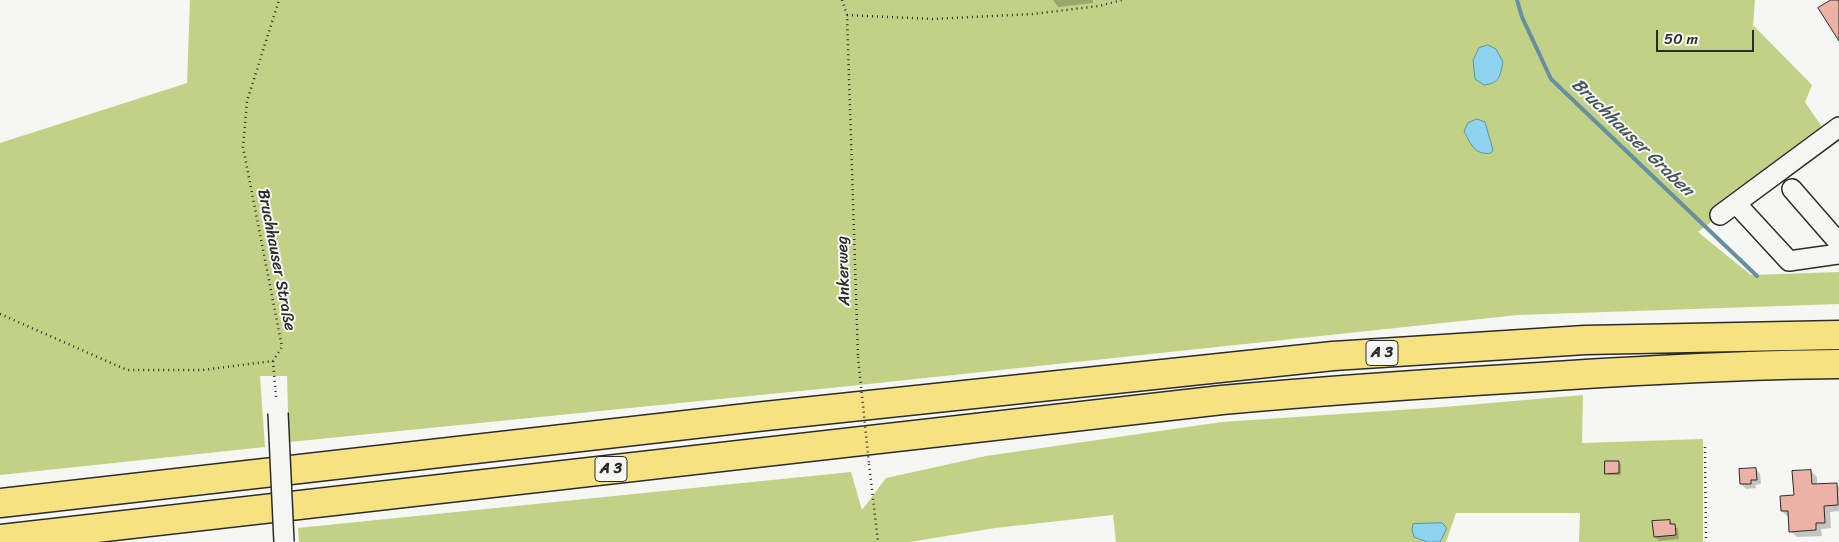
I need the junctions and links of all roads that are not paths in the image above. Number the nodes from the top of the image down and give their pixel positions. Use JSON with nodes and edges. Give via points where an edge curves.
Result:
{"nodes":[{"id":1,"x":1839,"y":127,"type":"edge"},
{"id":2,"x":1792,"y":189,"type":"dead end"},
{"id":3,"x":1742,"y":210,"type":"dead end"},
{"id":4,"x":1720,"y":215,"type":"dead end"},
{"id":5,"x":1839,"y":243,"type":"edge"},
{"id":6,"x":1839,"y":254,"type":"edge"},
{"id":7,"x":1839,"y":335,"type":"edge"},
{"id":8,"x":1839,"y":364,"type":"edge"},
{"id":9,"x":278,"y":412,"type":"road end"},
{"id":10,"x":0,"y":502,"type":"edge"},
{"id":11,"x":0,"y":538,"type":"edge"},
{"id":12,"x":284,"y":542,"type":"edge"}],
"edges":[{"from":1,"to":4,"type":"lane"},
{"from":2,"to":5,"type":"lane"},
{"from":3,"to":6,"type":"lane","via":[[1790,261]]},
{"from":7,"to":10,"type":"highway","number":"A 3","via":[[1585,340],[1324,357]]},
{"from":8,"to":11,"type":"highway","number":"A 3","via":[[1585,374],[1222,400]]},
{"from":9,"to":12,"type":"lane","bridge":true}]}
